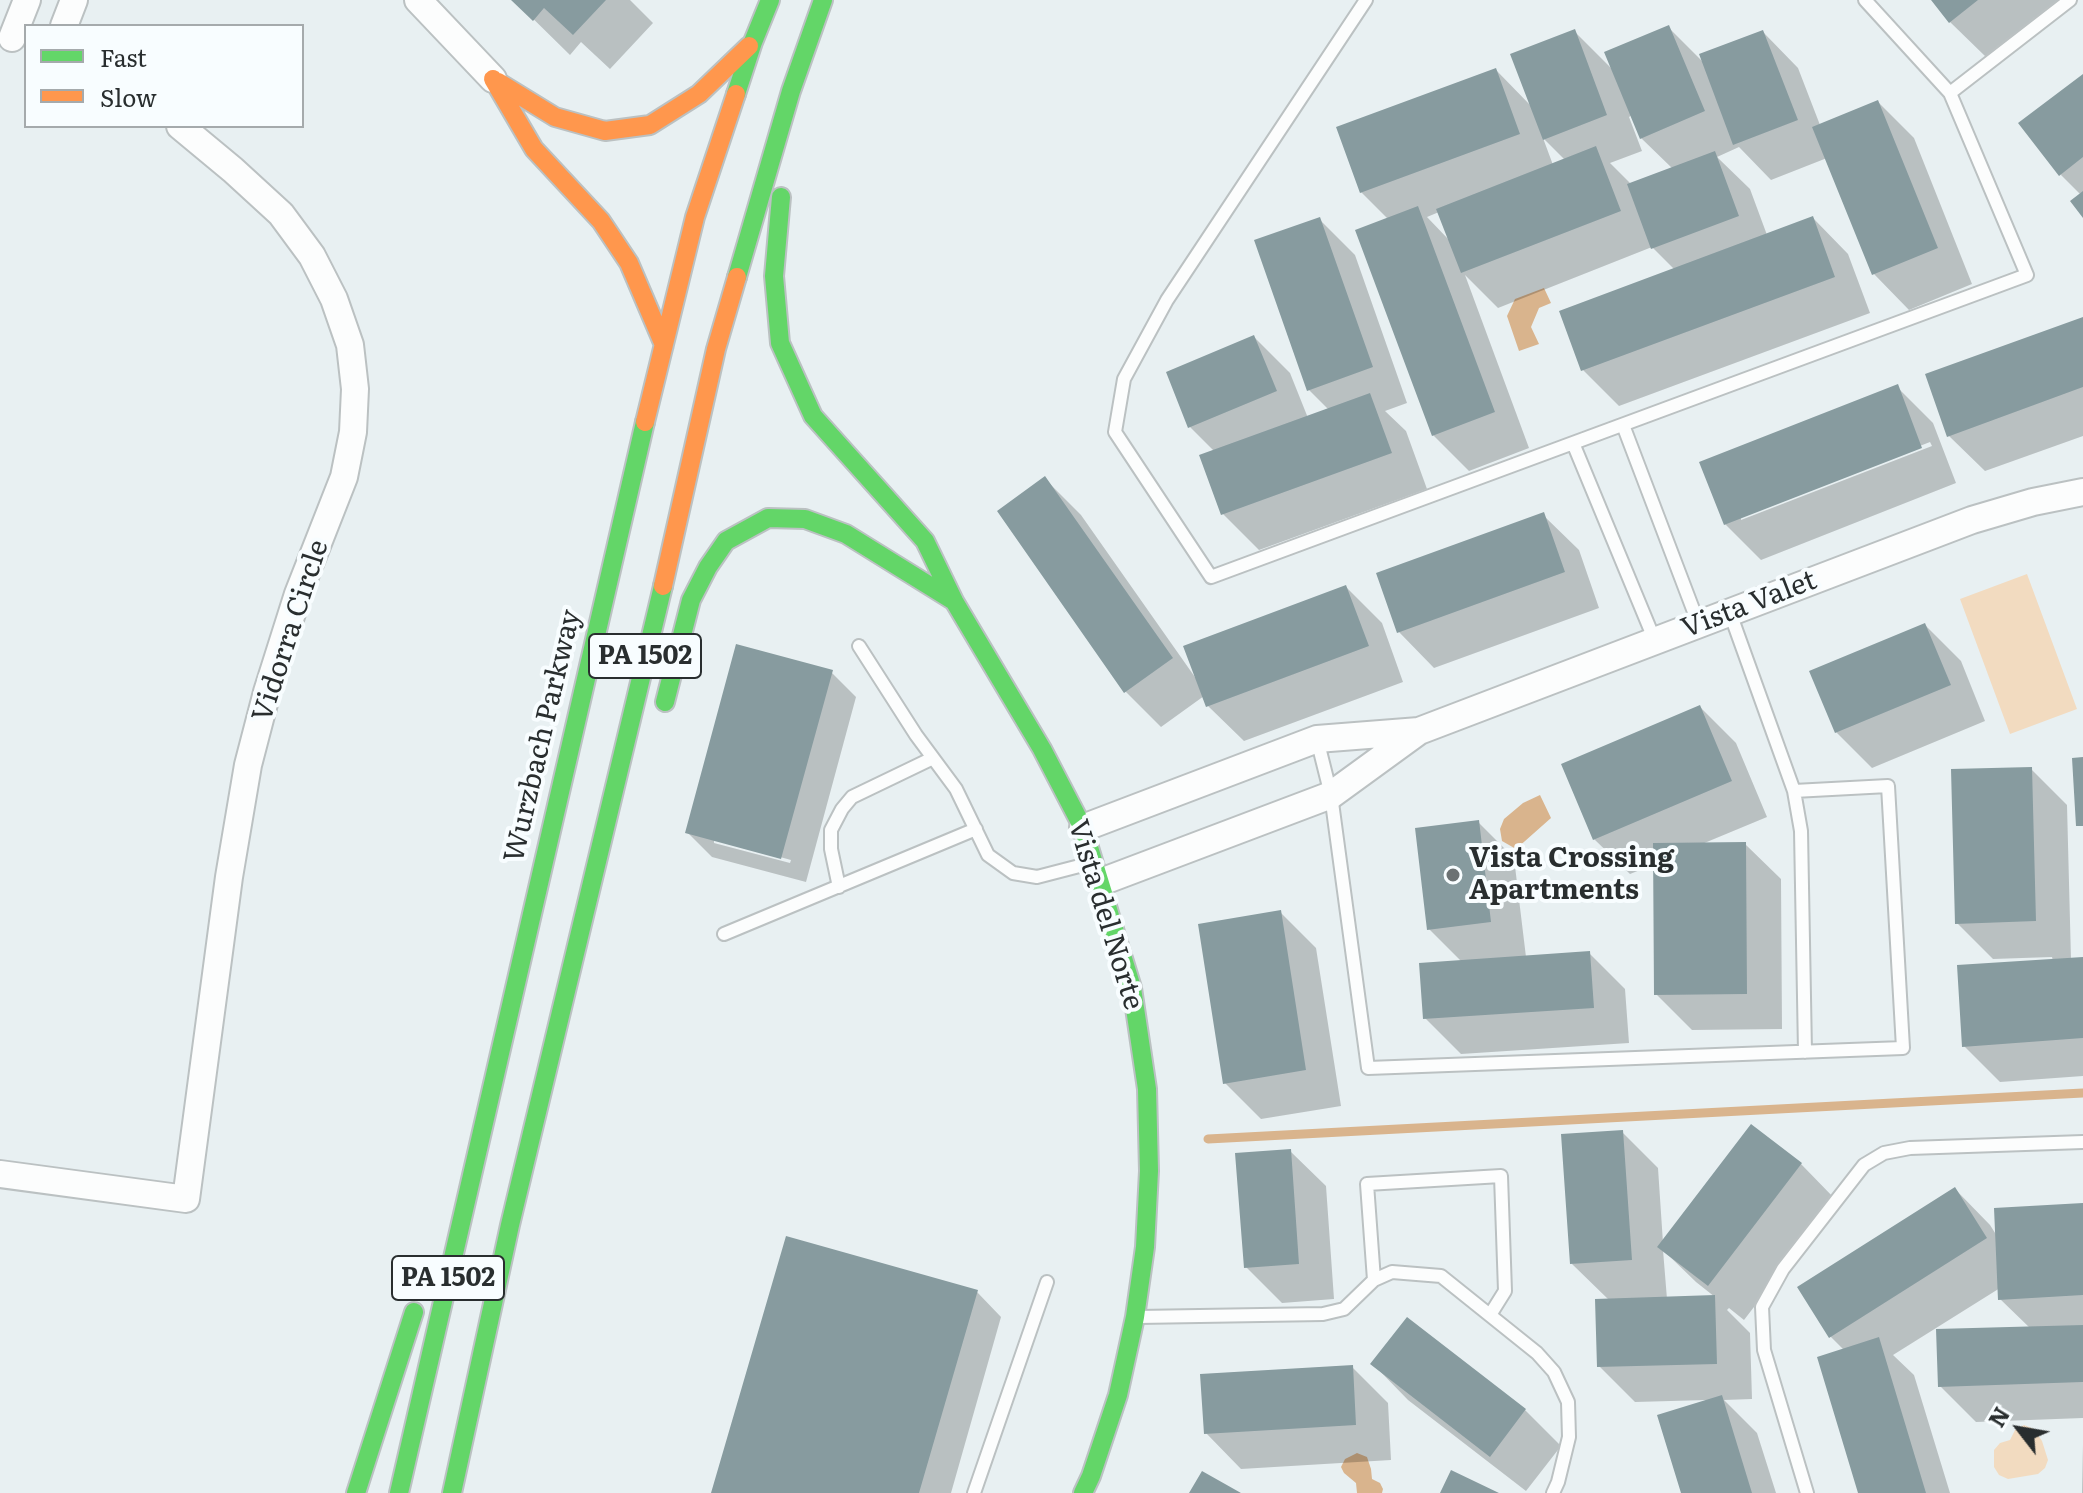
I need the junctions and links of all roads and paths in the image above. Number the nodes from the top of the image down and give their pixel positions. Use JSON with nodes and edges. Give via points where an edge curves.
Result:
{"nodes":[{"id":1,"x":27,"y":0,"type":"edge"},
{"id":2,"x":74,"y":0,"type":"edge"},
{"id":3,"x":418,"y":0,"type":"edge"},
{"id":4,"x":770,"y":0,"type":"edge"},
{"id":5,"x":823,"y":0,"type":"edge"},
{"id":6,"x":1366,"y":0,"type":"edge"},
{"id":7,"x":1865,"y":0,"type":"edge"},
{"id":8,"x":2070,"y":0,"type":"edge"},
{"id":9,"x":65,"y":24,"type":"edge"},
{"id":10,"x":13,"y":39,"type":"edge"},
{"id":11,"x":753,"y":42,"type":"junction"},
{"id":12,"x":493,"y":79,"type":"junction"},
{"id":13,"x":791,"y":91,"type":"junction"},
{"id":14,"x":1950,"y":93,"type":"junction"},
{"id":15,"x":182,"y":128,"type":"edge"},
{"id":16,"x":664,"y":345,"type":"junction"},
{"id":17,"x":1623,"y":425,"type":"junction"},
{"id":18,"x":1573,"y":443,"type":"junction"},
{"id":19,"x":2083,"y":492,"type":"edge"},
{"id":20,"x":954,"y":601,"type":"junction"},
{"id":21,"x":1730,"y":613,"type":"junction"},
{"id":22,"x":1699,"y":625,"type":"junction"},
{"id":23,"x":1655,"y":641,"type":"junction"},
{"id":24,"x":859,"y":646,"type":"dead end"},
{"id":25,"x":660,"y":721,"type":"dead end"},
{"id":26,"x":1419,"y":731,"type":"junction"},
{"id":27,"x":1317,"y":739,"type":"junction"},
{"id":28,"x":933,"y":758,"type":"junction"},
{"id":29,"x":1794,"y":791,"type":"junction"},
{"id":30,"x":1331,"y":795,"type":"junction"},
{"id":31,"x":1083,"y":828,"type":"junction"},
{"id":32,"x":976,"y":829,"type":"junction"},
{"id":33,"x":1098,"y":872,"type":"junction"},
{"id":34,"x":839,"y":887,"type":"junction"},
{"id":35,"x":724,"y":934,"type":"dead end"},
{"id":36,"x":1805,"y":1052,"type":"junction"},
{"id":37,"x":497,"y":1063,"type":"junction"},
{"id":38,"x":555,"y":1110,"type":"dead end"},
{"id":39,"x":2083,"y":1142,"type":"edge"},
{"id":40,"x":0,"y":1174,"type":"edge"},
{"id":41,"x":510,"y":1225,"type":"junction"},
{"id":42,"x":442,"y":1228,"type":"dead end"},
{"id":43,"x":1374,"y":1280,"type":"junction"},
{"id":44,"x":1047,"y":1282,"type":"dead end"},
{"id":45,"x":422,"y":1288,"type":"dead end"},
{"id":46,"x":1490,"y":1315,"type":"junction"},
{"id":47,"x":1135,"y":1317,"type":"junction"},
{"id":48,"x":356,"y":1493,"type":"edge"},
{"id":49,"x":399,"y":1493,"type":"edge"},
{"id":50,"x":452,"y":1493,"type":"edge"},
{"id":51,"x":974,"y":1493,"type":"edge"},
{"id":52,"x":1083,"y":1493,"type":"edge"},
{"id":53,"x":1553,"y":1493,"type":"edge"},
{"id":54,"x":1807,"y":1493,"type":"edge"}],
"edges":[{"from":1,"to":10,"type":"street"},
{"from":2,"to":9,"type":"street"},
{"from":3,"to":12,"type":"street"},
{"from":4,"to":11,"type":"main road","name":"Wurzbach Parkway","number":"PA 1502"},
{"from":5,"to":13,"type":"main road","number":"PA 1502"},
{"from":6,"to":18,"type":"lane","via":[[1167,300],[1124,379],[1115,432],[1211,577]]},
{"from":7,"to":14,"type":"lane"},
{"from":8,"to":14,"type":"lane"},
{"from":11,"to":12,"type":"main road","via":[[699,94],[650,125],[605,131],[555,117]]},
{"from":11,"to":16,"type":"main road","name":"Wurzbach Parkway","number":"PA 1502","via":[[695,217]]},
{"from":12,"to":16,"type":"main road","via":[[534,149],[601,221],[629,263]]},
{"from":13,"to":20,"type":"main road","name":"Vista del Norte","via":[[774,276],[780,343],[813,416],[925,541]]},
{"from":13,"to":41,"type":"main road","number":"PA 1502","via":[[716,349]]},
{"from":14,"to":17,"type":"lane","via":[[2027,275]]},
{"from":15,"to":40,"type":"street","name":"Vidorra Circle","via":[[281,214],[312,256],[350,345],[353,432],[344,477],[298,594],[248,765],[186,1199]]},
{"from":16,"to":37,"type":"main road","name":"Wurzbach Parkway","number":"PA 1502"},
{"from":17,"to":18,"type":"lane"},
{"from":17,"to":22,"type":"lane"},
{"from":18,"to":23,"type":"lane"},
{"from":19,"to":21,"type":"street","name":"Vista Valet","via":[[1972,520]]},
{"from":20,"to":25,"type":"main road","via":[[846,534],[805,519],[768,518],[726,541],[708,567],[691,600]]},
{"from":20,"to":31,"type":"main road","name":"Vista del Norte"},
{"from":21,"to":22,"type":"street","name":"Vista Valet"},
{"from":21,"to":29,"type":"lane"},
{"from":22,"to":23,"type":"street","name":"Vista Valet"},
{"from":23,"to":26,"type":"street","name":"Vista Valet"},
{"from":24,"to":28,"type":"lane"},
{"from":26,"to":27,"type":"street","name":"Vista Valet"},
{"from":26,"to":30,"type":"street","name":"Vista Valet"},
{"from":27,"to":30,"type":"lane"},
{"from":27,"to":31,"type":"street","name":"Vista Valet"},
{"from":28,"to":32,"type":"lane"},
{"from":28,"to":34,"type":"lane","via":[[852,797],[842,809],[831,830]]},
{"from":29,"to":36,"type":"lane","via":[[1801,831]]},
{"from":29,"to":36,"type":"lane","via":[[1888,786],[1903,1048]]},
{"from":30,"to":33,"type":"street","name":"Vista Valet"},
{"from":30,"to":36,"type":"lane","via":[[1368,1068]]},
{"from":31,"to":33,"type":"main road","name":"Vista del Norte"},
{"from":32,"to":33,"type":"lane","via":[[988,855],[1013,873],[1037,877]]},
{"from":32,"to":34,"type":"lane"},
{"from":33,"to":47,"type":"main road","name":"Vista del Norte","via":[[1132,988],[1147,1089],[1147,1217]]},
{"from":34,"to":35,"type":"lane"},
{"from":37,"to":42,"type":"main road"},
{"from":37,"to":49,"type":"main road","name":"Wurzbach Parkway","number":"PA 1502"},
{"from":38,"to":41,"type":"main road"},
{"from":39,"to":54,"type":"lane","via":[[1910,1148],[1884,1153],[1864,1165],[1783,1269],[1762,1307],[1764,1350]]},
{"from":41,"to":50,"type":"main road","number":"PA 1502"},
{"from":43,"to":46,"type":"lane","via":[[1392,1272],[1441,1276]]},
{"from":43,"to":46,"type":"lane","via":[[1367,1184],[1501,1176],[1505,1291]]},
{"from":43,"to":47,"type":"lane","via":[[1344,1309],[1323,1314]]},
{"from":44,"to":51,"type":"lane"},
{"from":45,"to":48,"type":"main road"},
{"from":46,"to":53,"type":"lane","via":[[1546,1362],[1568,1402],[1569,1437]]},
{"from":47,"to":52,"type":"main road","name":"Vista del Norte","via":[[1118,1395]]}]}
